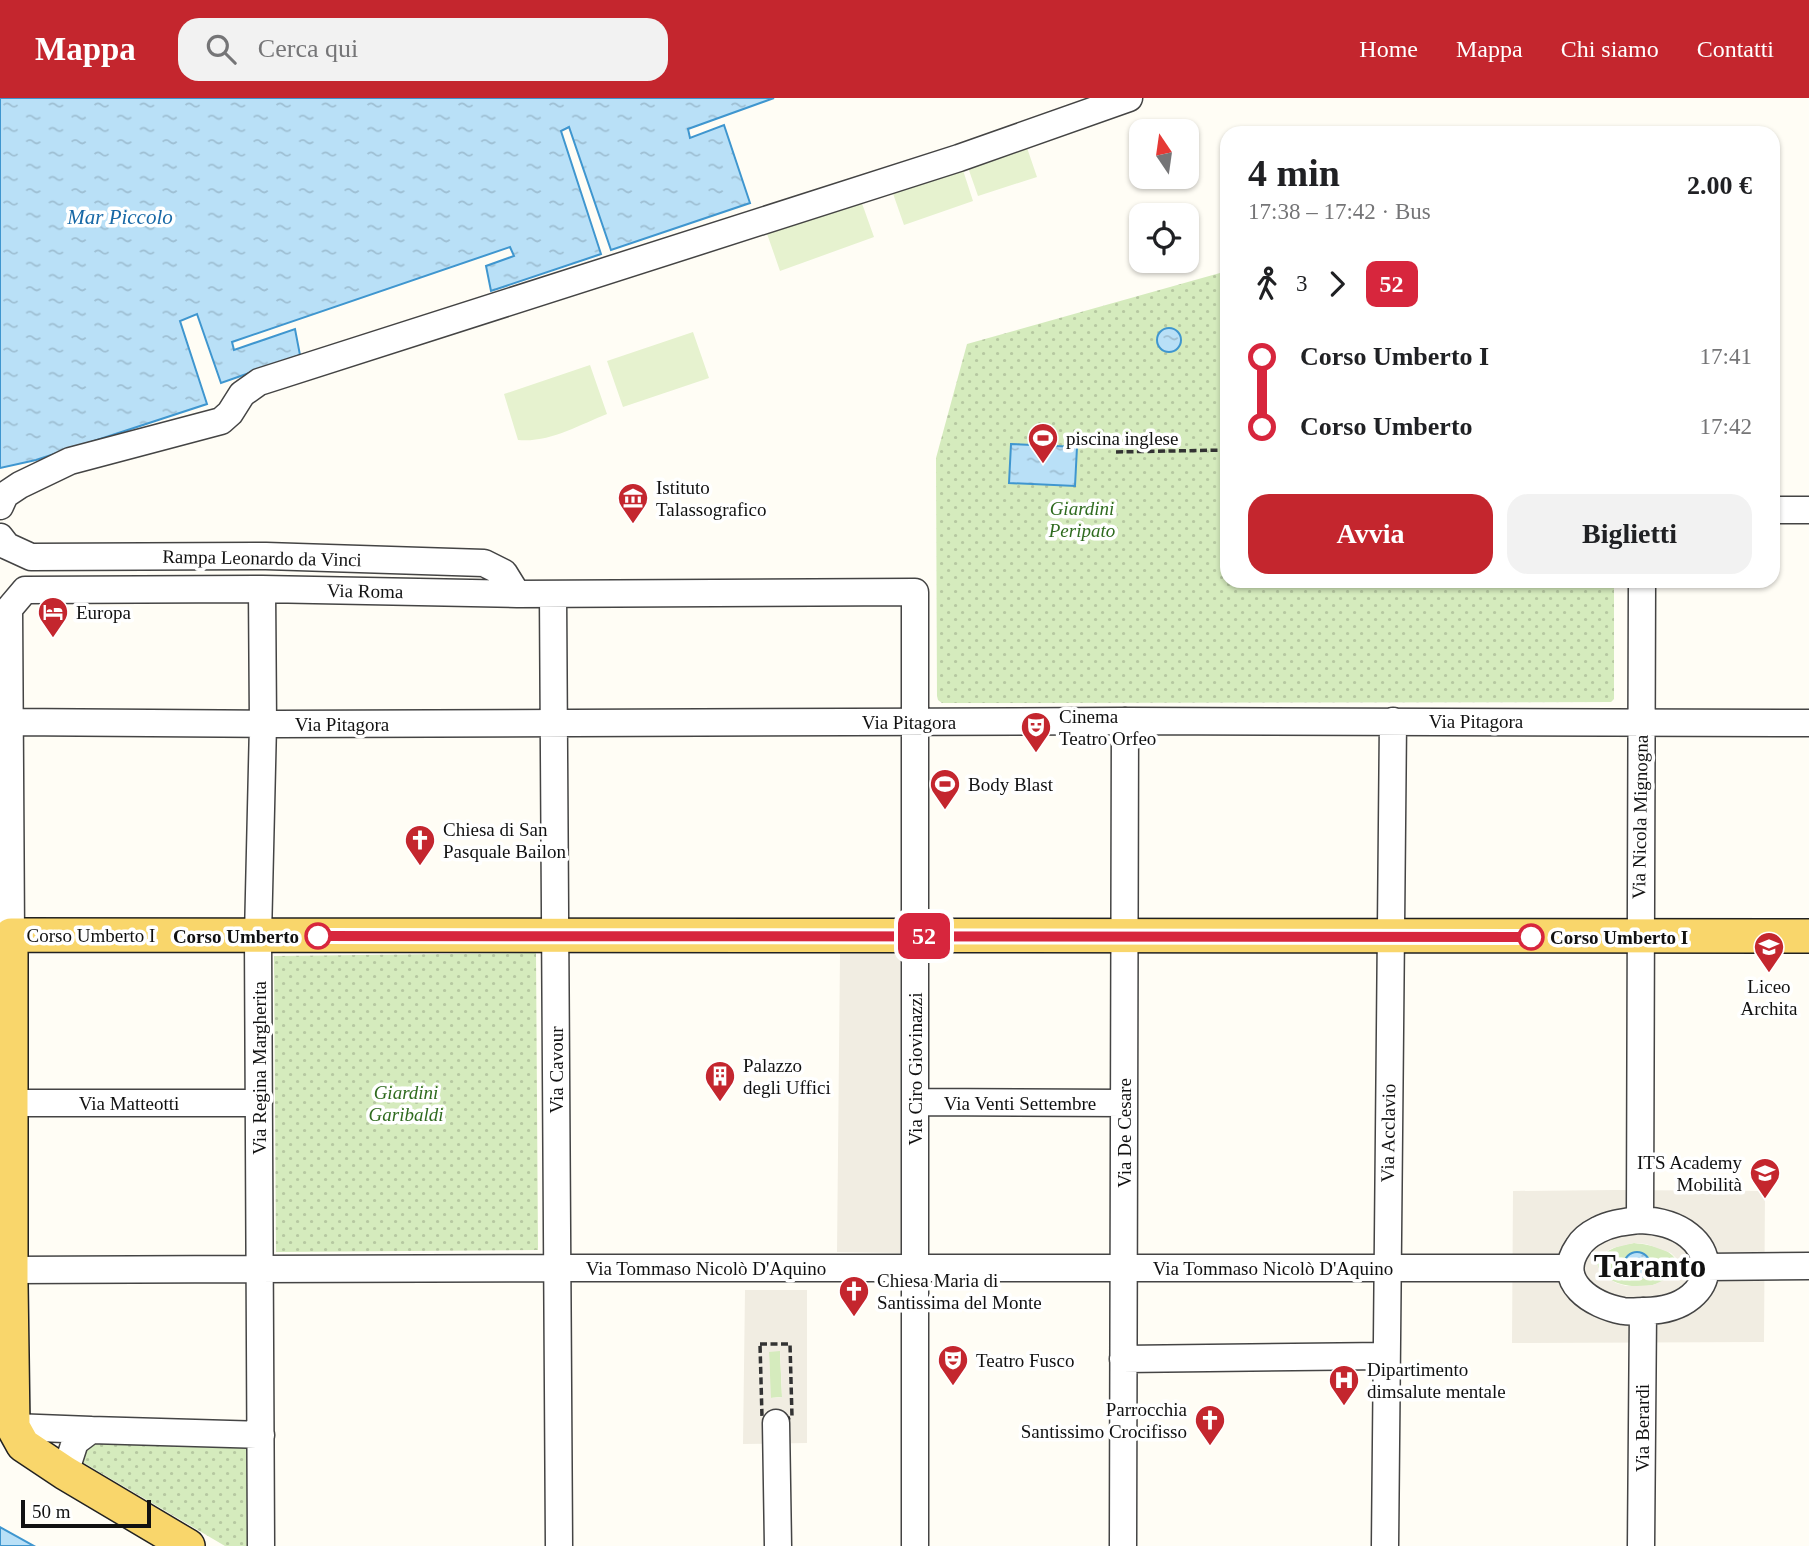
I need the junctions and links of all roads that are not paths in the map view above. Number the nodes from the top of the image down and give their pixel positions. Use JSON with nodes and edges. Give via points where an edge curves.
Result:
{"nodes":[{"id":1,"x":1129,"y":98,"type":"edge"},
{"id":2,"x":0,"y":506,"type":"edge"},
{"id":3,"x":1780,"y":510,"type":"edge"},
{"id":4,"x":1809,"y":510,"type":"edge"},
{"id":5,"x":0,"y":537,"type":"edge"},
{"id":6,"x":1642,"y":588,"type":"edge"},
{"id":7,"x":262,"y":589,"type":"junction"},
{"id":8,"x":915,"y":592,"type":"joint"},
{"id":9,"x":517,"y":594,"type":"junction"},
{"id":10,"x":553,"y":594,"type":"junction"},
{"id":11,"x":1125,"y":720,"type":"junction"},
{"id":12,"x":1393,"y":720,"type":"junction"},
{"id":13,"x":9,"y":722,"type":"junction"},
{"id":14,"x":915,"y":722,"type":"junction"},
{"id":15,"x":1641,"y":722,"type":"junction"},
{"id":16,"x":1809,"y":723,"type":"edge"},
{"id":17,"x":263,"y":724,"type":"junction"},
{"id":18,"x":554,"y":724,"type":"junction"},
{"id":19,"x":11,"y":935,"type":"junction"},
{"id":20,"x":258,"y":936,"type":"junction"},
{"id":21,"x":555,"y":936,"type":"junction"},
{"id":22,"x":915,"y":936,"type":"junction"},
{"id":23,"x":1809,"y":936,"type":"edge"},
{"id":24,"x":1124,"y":937,"type":"junction"},
{"id":25,"x":1390,"y":937,"type":"junction"},
{"id":26,"x":1640,"y":937,"type":"junction"},
{"id":27,"x":915,"y":1102,"type":"junction"},
{"id":28,"x":6,"y":1103,"type":"edge"},
{"id":29,"x":259,"y":1103,"type":"junction"},
{"id":30,"x":1124,"y":1103,"type":"junction"},
{"id":31,"x":1640,"y":1220,"type":"junction"},
{"id":32,"x":1809,"y":1266,"type":"edge"},
{"id":33,"x":1387,"y":1267,"type":"junction"},
{"id":34,"x":557,"y":1268,"type":"junction"},
{"id":35,"x":915,"y":1268,"type":"junction"},
{"id":36,"x":1123,"y":1268,"type":"junction"},
{"id":37,"x":1569,"y":1268,"type":"junction"},
{"id":38,"x":1706,"y":1268,"type":"junction"},
{"id":39,"x":11,"y":1270,"type":"junction"},
{"id":40,"x":260,"y":1270,"type":"junction"},
{"id":41,"x":1643,"y":1311,"type":"junction"},
{"id":42,"x":1386,"y":1356,"type":"junction"},
{"id":43,"x":1123,"y":1359,"type":"junction"},
{"id":44,"x":776,"y":1423,"type":"road end"},
{"id":45,"x":13,"y":1427,"type":"junction"},
{"id":46,"x":92,"y":1430,"type":"junction"},
{"id":47,"x":261,"y":1435,"type":"junction"},
{"id":48,"x":65,"y":1473,"type":"junction"},
{"id":49,"x":188,"y":1546,"type":"edge"},
{"id":50,"x":261,"y":1546,"type":"edge"},
{"id":51,"x":559,"y":1546,"type":"edge"},
{"id":52,"x":778,"y":1546,"type":"edge"},
{"id":53,"x":915,"y":1546,"type":"edge"},
{"id":54,"x":1123,"y":1546,"type":"edge"},
{"id":55,"x":1385,"y":1546,"type":"edge"},
{"id":56,"x":1642,"y":1546,"type":"edge"}],
"edges":[{"from":1,"to":2,"type":"street","via":[[959,158],[259,382],[242,394],[221,421],[70,461],[20,485],[5,495]]},
{"from":3,"to":4,"type":"street"},
{"from":5,"to":9,"type":"street","name":"Rampa Leonardo da Vinci","via":[[7,546],[32,557],[266,556],[484,563],[504,573]]},
{"from":6,"to":15,"type":"street","name":"Via Nicola Mignogna"},
{"from":7,"to":9,"type":"street","name":"Via Roma"},
{"from":7,"to":13,"type":"street","name":"Via Roma","via":[[26,590],[9,609]]},
{"from":7,"to":17,"type":"street","name":"Via Regina Margherita"},
{"from":8,"to":10,"type":"street","name":"Via Roma"},
{"from":8,"to":14,"type":"street","name":"Via Ciro Giovinazzi"},
{"from":9,"to":10,"type":"street","name":"Via Roma"},
{"from":10,"to":18,"type":"street","name":"Via Cavour"},
{"from":11,"to":12,"type":"street","name":"Via Pitagora"},
{"from":11,"to":14,"type":"street","name":"Via Pitagora"},
{"from":11,"to":24,"type":"street","name":"Via De Cesare"},
{"from":12,"to":15,"type":"street","name":"Via Pitagora"},
{"from":12,"to":25,"type":"street","name":"Via Acclavio"},
{"from":13,"to":17,"type":"street","name":"Via Pitagora"},
{"from":13,"to":19,"type":"street","name":"Via Roma"},
{"from":14,"to":18,"type":"street","name":"Via Pitagora"},
{"from":14,"to":22,"type":"street","name":"Via Ciro Giovinazzi"},
{"from":15,"to":16,"type":"street","name":"Via Pitagora"},
{"from":15,"to":26,"type":"street","name":"Via Nicola Mignogna"},
{"from":17,"to":18,"type":"street","name":"Via Pitagora"},
{"from":17,"to":20,"type":"street","name":"Via Regina Margherita"},
{"from":18,"to":21,"type":"street","name":"Via Cavour"},
{"from":19,"to":20,"type":"main road","name":"Corso Umberto I"},
{"from":19,"to":28,"type":"main road"},
{"from":20,"to":21,"type":"main road","name":"Corso Umberto I"},
{"from":20,"to":29,"type":"street","name":"Via Regina Margherita"},
{"from":21,"to":22,"type":"main road","name":"Corso Umberto I"},
{"from":21,"to":34,"type":"street","name":"Via Cavour"},
{"from":22,"to":24,"type":"main road","name":"Corso Umberto I"},
{"from":22,"to":27,"type":"street","name":"Via Ciro Giovinazzi"},
{"from":23,"to":26,"type":"main road","name":"Corso Umberto I"},
{"from":24,"to":25,"type":"main road","name":"Corso Umberto I"},
{"from":24,"to":30,"type":"street","name":"Via De Cesare"},
{"from":25,"to":26,"type":"main road","name":"Corso Umberto I"},
{"from":25,"to":33,"type":"street","name":"Via Acclavio"},
{"from":26,"to":31,"type":"street","name":"Via Nicola Mignogna"},
{"from":27,"to":30,"type":"street","name":"Via Venti Settembre"},
{"from":27,"to":35,"type":"street","name":"Via Ciro Giovinazzi"},
{"from":28,"to":29,"type":"street","name":"Via Matteotti"},
{"from":28,"to":39,"type":"main road"},
{"from":29,"to":40,"type":"street","name":"Via Regina Margherita"},
{"from":30,"to":36,"type":"street","name":"Via De Cesare"},
{"from":31,"to":37,"type":"street","via":[[1597,1230],[1582,1241]]},
{"from":31,"to":38,"type":"street","via":[[1685,1231],[1704,1255]]},
{"from":32,"to":38,"type":"street"},
{"from":33,"to":36,"type":"street","name":"Via Tommaso Nicolò D'Aquino"},
{"from":33,"to":37,"type":"street","name":"Via Tommaso Nicolò D'Aquino"},
{"from":33,"to":42,"type":"street","name":"Via Acclavio"},
{"from":34,"to":35,"type":"street","name":"Via Tommaso Nicolò D'Aquino"},
{"from":34,"to":40,"type":"street","name":"Via Tommaso Nicolò D'Aquino"},
{"from":34,"to":51,"type":"street","name":"Via Cavour"},
{"from":35,"to":36,"type":"street","name":"Via Tommaso Nicolò D'Aquino"},
{"from":35,"to":53,"type":"street","name":"Via Ciro Giovinazzi"},
{"from":36,"to":43,"type":"street","name":"Via De Cesare"},
{"from":37,"to":41,"type":"street","via":[[1579,1289],[1591,1300],[1625,1311]]},
{"from":38,"to":41,"type":"street","via":[[1695,1292],[1683,1302]]},
{"from":39,"to":40,"type":"street","name":"Via Tommaso Nicolò D'Aquino"},
{"from":39,"to":45,"type":"main road"},
{"from":40,"to":47,"type":"street","name":"Via Regina Margherita"},
{"from":41,"to":56,"type":"street","name":"Via Berardi"},
{"from":42,"to":43,"type":"street"},
{"from":42,"to":55,"type":"street","name":"Via Acclavio"},
{"from":43,"to":54,"type":"street","name":"Via De Cesare"},
{"from":44,"to":52,"type":"street"},
{"from":45,"to":46,"type":"street"},
{"from":45,"to":48,"type":"main road","via":[[23,1445]]},
{"from":46,"to":47,"type":"street"},
{"from":46,"to":48,"type":"street","via":[[75,1442]]},
{"from":47,"to":50,"type":"street","name":"Via Regina Margherita"},
{"from":48,"to":49,"type":"main road"}]}
